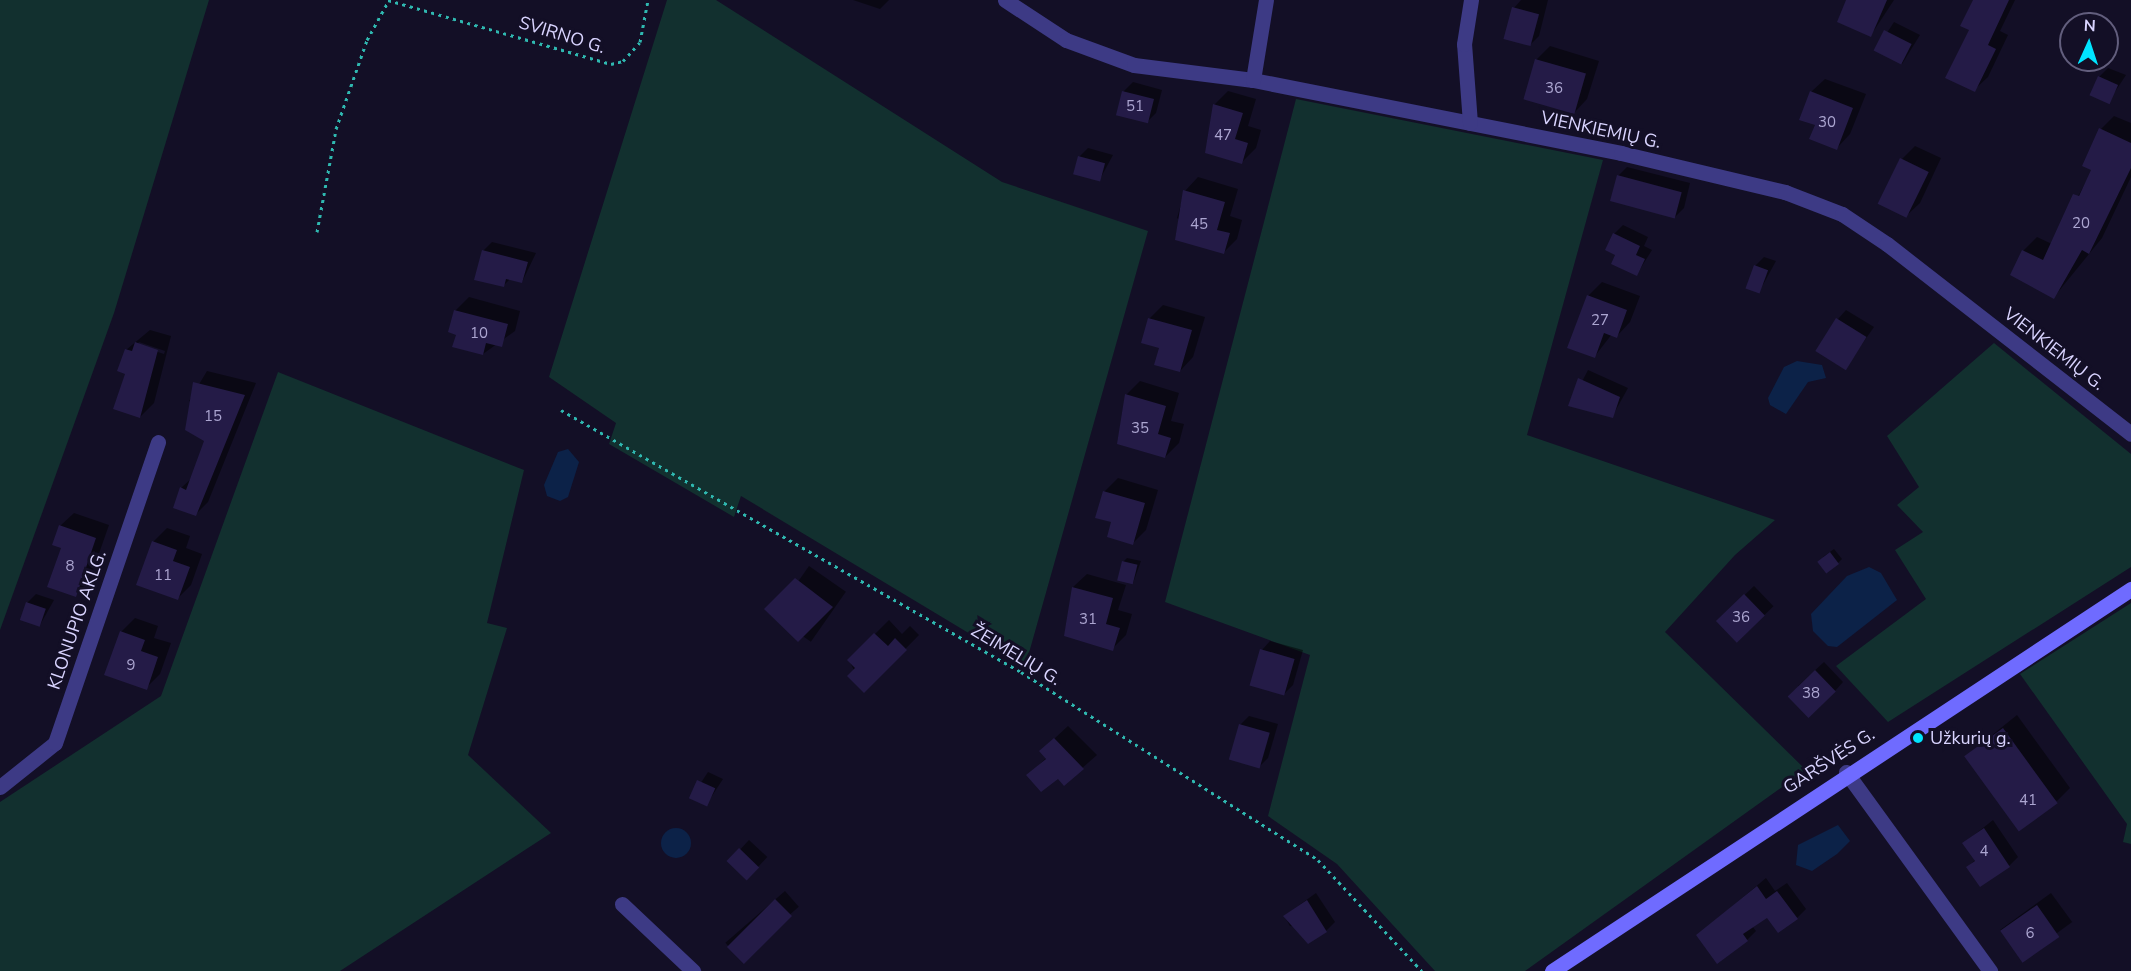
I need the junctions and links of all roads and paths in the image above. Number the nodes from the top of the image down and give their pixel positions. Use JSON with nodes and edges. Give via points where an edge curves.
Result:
{"nodes":[{"id":1,"x":389,"y":0,"type":"edge"},
{"id":2,"x":648,"y":0,"type":"edge"},
{"id":3,"x":1005,"y":0,"type":"edge"},
{"id":4,"x":1266,"y":0,"type":"edge"},
{"id":5,"x":1471,"y":0,"type":"edge"},
{"id":6,"x":1253,"y":80,"type":"junction"},
{"id":7,"x":1470,"y":123,"type":"junction"},
{"id":8,"x":317,"y":232,"type":"dead end"},
{"id":9,"x":561,"y":410,"type":"dead end"},
{"id":10,"x":2131,"y":434,"type":"edge"},
{"id":11,"x":158,"y":442,"type":"dead end"},
{"id":12,"x":2131,"y":589,"type":"edge"},
{"id":13,"x":1846,"y":772,"type":"junction"},
{"id":14,"x":0,"y":787,"type":"edge"},
{"id":15,"x":622,"y":904,"type":"dead end"},
{"id":16,"x":693,"y":971,"type":"edge"},
{"id":17,"x":1422,"y":971,"type":"edge"},
{"id":18,"x":1552,"y":971,"type":"edge"},
{"id":19,"x":1990,"y":971,"type":"edge"}],
"edges":[{"from":1,"to":2,"type":"path","name":"SVIRNO G.","via":[[597,61],[623,61],[640,42]]},
{"from":1,"to":8,"type":"path","via":[[367,40],[336,129]]},
{"from":3,"to":6,"type":"street","name":"VIENKIEMIŲ G.","via":[[1066,40],[1134,65]]},
{"from":4,"to":6,"type":"street"},
{"from":5,"to":7,"type":"street","via":[[1464,44]]},
{"from":6,"to":7,"type":"street","name":"VIENKIEMIŲ G."},
{"from":7,"to":10,"type":"street","name":"VIENKIEMIŲ G.","via":[[1785,192],[1842,214]]},
{"from":9,"to":17,"type":"path","name":"ŽEIMELIŲ G.","via":[[1021,672],[1318,860]]},
{"from":11,"to":14,"type":"street","name":"KLONUPIO AKLG.","via":[[55,743]]},
{"from":12,"to":13,"type":"main road","name":"GARŠVĖS G."},
{"from":13,"to":18,"type":"main road","name":"GARŠVĖS G."},
{"from":13,"to":19,"type":"street"},
{"from":15,"to":16,"type":"street"}]}
